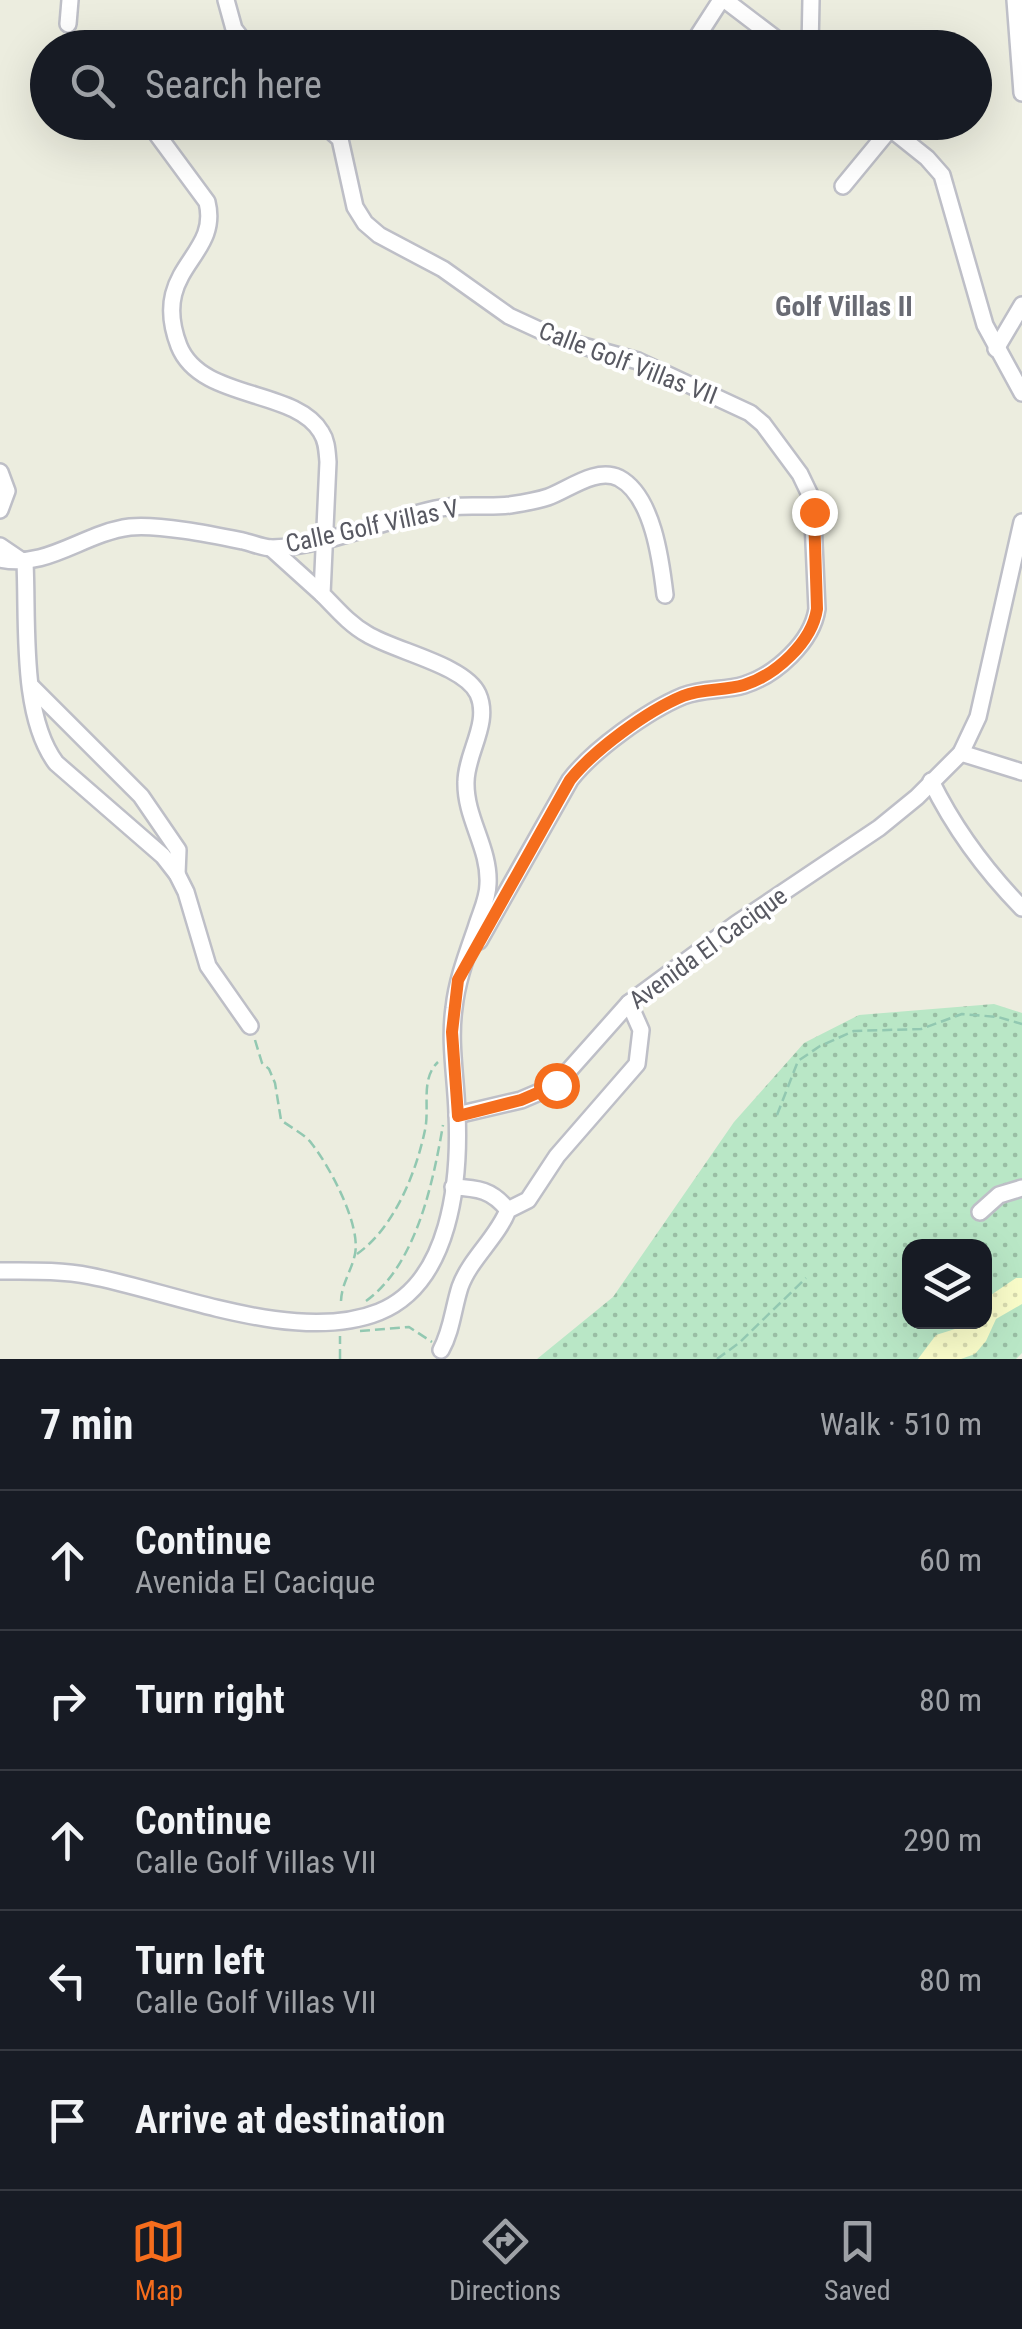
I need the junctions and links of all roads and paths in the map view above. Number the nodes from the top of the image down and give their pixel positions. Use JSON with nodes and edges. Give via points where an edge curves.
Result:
{"nodes":[{"id":1,"x":70,"y":0,"type":"edge"},
{"id":2,"x":226,"y":0,"type":"edge"},
{"id":3,"x":723,"y":0,"type":"edge"},
{"id":4,"x":811,"y":0,"type":"edge"},
{"id":5,"x":1015,"y":0,"type":"edge"},
{"id":6,"x":68,"y":24,"type":"dead end"},
{"id":7,"x":235,"y":30,"type":"edge"},
{"id":8,"x":702,"y":30,"type":"edge"},
{"id":9,"x":764,"y":30,"type":"edge"},
{"id":10,"x":810,"y":30,"type":"edge"},
{"id":11,"x":1022,"y":93,"type":"edge"},
{"id":12,"x":162,"y":140,"type":"edge"},
{"id":13,"x":340,"y":140,"type":"edge"},
{"id":14,"x":876,"y":140,"type":"edge"},
{"id":15,"x":904,"y":140,"type":"edge"},
{"id":16,"x":843,"y":186,"type":"dead end"},
{"id":17,"x":1022,"y":305,"type":"edge"},
{"id":18,"x":996,"y":349,"type":"junction"},
{"id":19,"x":1022,"y":393,"type":"edge"},
{"id":20,"x":0,"y":472,"type":"edge"},
{"id":21,"x":0,"y":510,"type":"edge"},
{"id":22,"x":1022,"y":522,"type":"edge"},
{"id":23,"x":326,"y":538,"type":"junction"},
{"id":24,"x":0,"y":546,"type":"edge"},
{"id":25,"x":271,"y":548,"type":"junction"},
{"id":26,"x":0,"y":559,"type":"edge"},
{"id":27,"x":24,"y":563,"type":"junction"},
{"id":28,"x":1015,"y":583,"type":"edge"},
{"id":29,"x":322,"y":594,"type":"junction"},
{"id":30,"x":665,"y":594,"type":"dead end"},
{"id":31,"x":31,"y":686,"type":"junction"},
{"id":32,"x":961,"y":753,"type":"junction"},
{"id":33,"x":1022,"y":772,"type":"edge"},
{"id":34,"x":931,"y":781,"type":"junction"},
{"id":35,"x":178,"y":874,"type":"junction"},
{"id":36,"x":1022,"y":908,"type":"edge"},
{"id":37,"x":458,"y":980,"type":"junction"},
{"id":38,"x":630,"y":1004,"type":"junction"},
{"id":39,"x":1022,"y":1024,"type":"edge"},
{"id":40,"x":250,"y":1026,"type":"joint"},
{"id":41,"x":453,"y":1056,"type":"junction"},
{"id":42,"x":777,"y":1115,"type":"dead end"},
{"id":43,"x":451,"y":1117,"type":"junction"},
{"id":44,"x":454,"y":1186,"type":"junction"},
{"id":45,"x":1022,"y":1188,"type":"edge"},
{"id":46,"x":508,"y":1210,"type":"junction"},
{"id":47,"x":980,"y":1212,"type":"dead end"},
{"id":48,"x":355,"y":1254,"type":"junction"},
{"id":49,"x":0,"y":1271,"type":"edge"},
{"id":50,"x":806,"y":1278,"type":"dead end"},
{"id":51,"x":362,"y":1303,"type":"dead end"},
{"id":52,"x":345,"y":1312,"type":"junction"},
{"id":53,"x":441,"y":1350,"type":"joint"},
{"id":54,"x":340,"y":1359,"type":"edge"},
{"id":55,"x":717,"y":1359,"type":"edge"}],
"edges":[{"from":1,"to":6,"type":"street"},
{"from":2,"to":7,"type":"street"},
{"from":3,"to":8,"type":"street"},
{"from":3,"to":9,"type":"street"},
{"from":4,"to":10,"type":"street"},
{"from":5,"to":11,"type":"street"},
{"from":12,"to":23,"type":"street","via":[[208,202],[211,217],[210,230],[174,287],[178,344],[209,378],[300,414],[322,432]]},
{"from":13,"to":37,"type":"street","name":"Calle Golf Villas VII","via":[[356,207],[379,235],[443,269],[508,316],[561,340],[638,361],[750,413],[812,499],[817,609],[802,646],[747,684],[665,704],[586,760]]},
{"from":14,"to":16,"type":"street"},
{"from":15,"to":18,"type":"street","via":[[942,175]]},
{"from":17,"to":18,"type":"street"},
{"from":18,"to":19,"type":"street"},
{"from":20,"to":21,"type":"street","via":[[7,491]]},
{"from":22,"to":28,"type":"street","name":"Avenida El Cacique"},
{"from":23,"to":25,"type":"street","name":"Calle Golf Villas V"},
{"from":23,"to":29,"type":"street"},
{"from":23,"to":30,"type":"street","name":"Calle Golf Villas V","via":[[452,505],[547,498],[609,475],[638,497],[660,556]]},
{"from":24,"to":27,"type":"street"},
{"from":25,"to":27,"type":"street","name":"Calle Golf Villas V","via":[[133,527],[101,532]]},
{"from":25,"to":29,"type":"street"},
{"from":26,"to":27,"type":"street"},
{"from":27,"to":31,"type":"street"},
{"from":28,"to":32,"type":"street","name":"Avenida El Cacique","via":[[978,717]]},
{"from":29,"to":37,"type":"street","via":[[369,636],[462,676],[479,695],[466,784],[488,886]]},
{"from":31,"to":35,"type":"street","via":[[141,796],[178,850]]},
{"from":31,"to":35,"type":"street","via":[[44,746],[56,763]]},
{"from":32,"to":33,"type":"street"},
{"from":32,"to":34,"type":"street","name":"Avenida El Cacique"},
{"from":34,"to":36,"type":"street","via":[[954,827]]},
{"from":34,"to":38,"type":"street","name":"Avenida El Cacique","via":[[880,828]]},
{"from":35,"to":40,"type":"street","via":[[208,966]]},
{"from":37,"to":41,"type":"street"},
{"from":38,"to":43,"type":"street","name":"Avenida El Cacique","via":[[556,1085]]},
{"from":38,"to":46,"type":"street","via":[[641,1030],[637,1064],[528,1200]]},
{"from":39,"to":42,"type":"path","via":[[962,1014],[921,1029],[854,1030],[798,1061]]},
{"from":40,"to":48,"type":"path","via":[[275,1082],[281,1120],[310,1140],[350,1215]]},
{"from":41,"to":43,"type":"street"},
{"from":41,"to":48,"type":"path","via":[[434,1065],[427,1079],[423,1138],[390,1218]]},
{"from":43,"to":44,"type":"street"},
{"from":43,"to":51,"type":"path","via":[[402,1264]]},
{"from":44,"to":46,"type":"street","via":[[496,1195]]},
{"from":44,"to":52,"type":"street","via":[[424,1277],[400,1302],[376,1313]]},
{"from":45,"to":47,"type":"street","via":[[999,1195]]},
{"from":46,"to":53,"type":"street","via":[[461,1285]]},
{"from":48,"to":52,"type":"path","via":[[341,1288]]},
{"from":49,"to":52,"type":"street","via":[[92,1276],[251,1316]]},
{"from":50,"to":55,"type":"path"},
{"from":52,"to":53,"type":"path","via":[[356,1331],[409,1327]]},
{"from":52,"to":54,"type":"path"}]}
